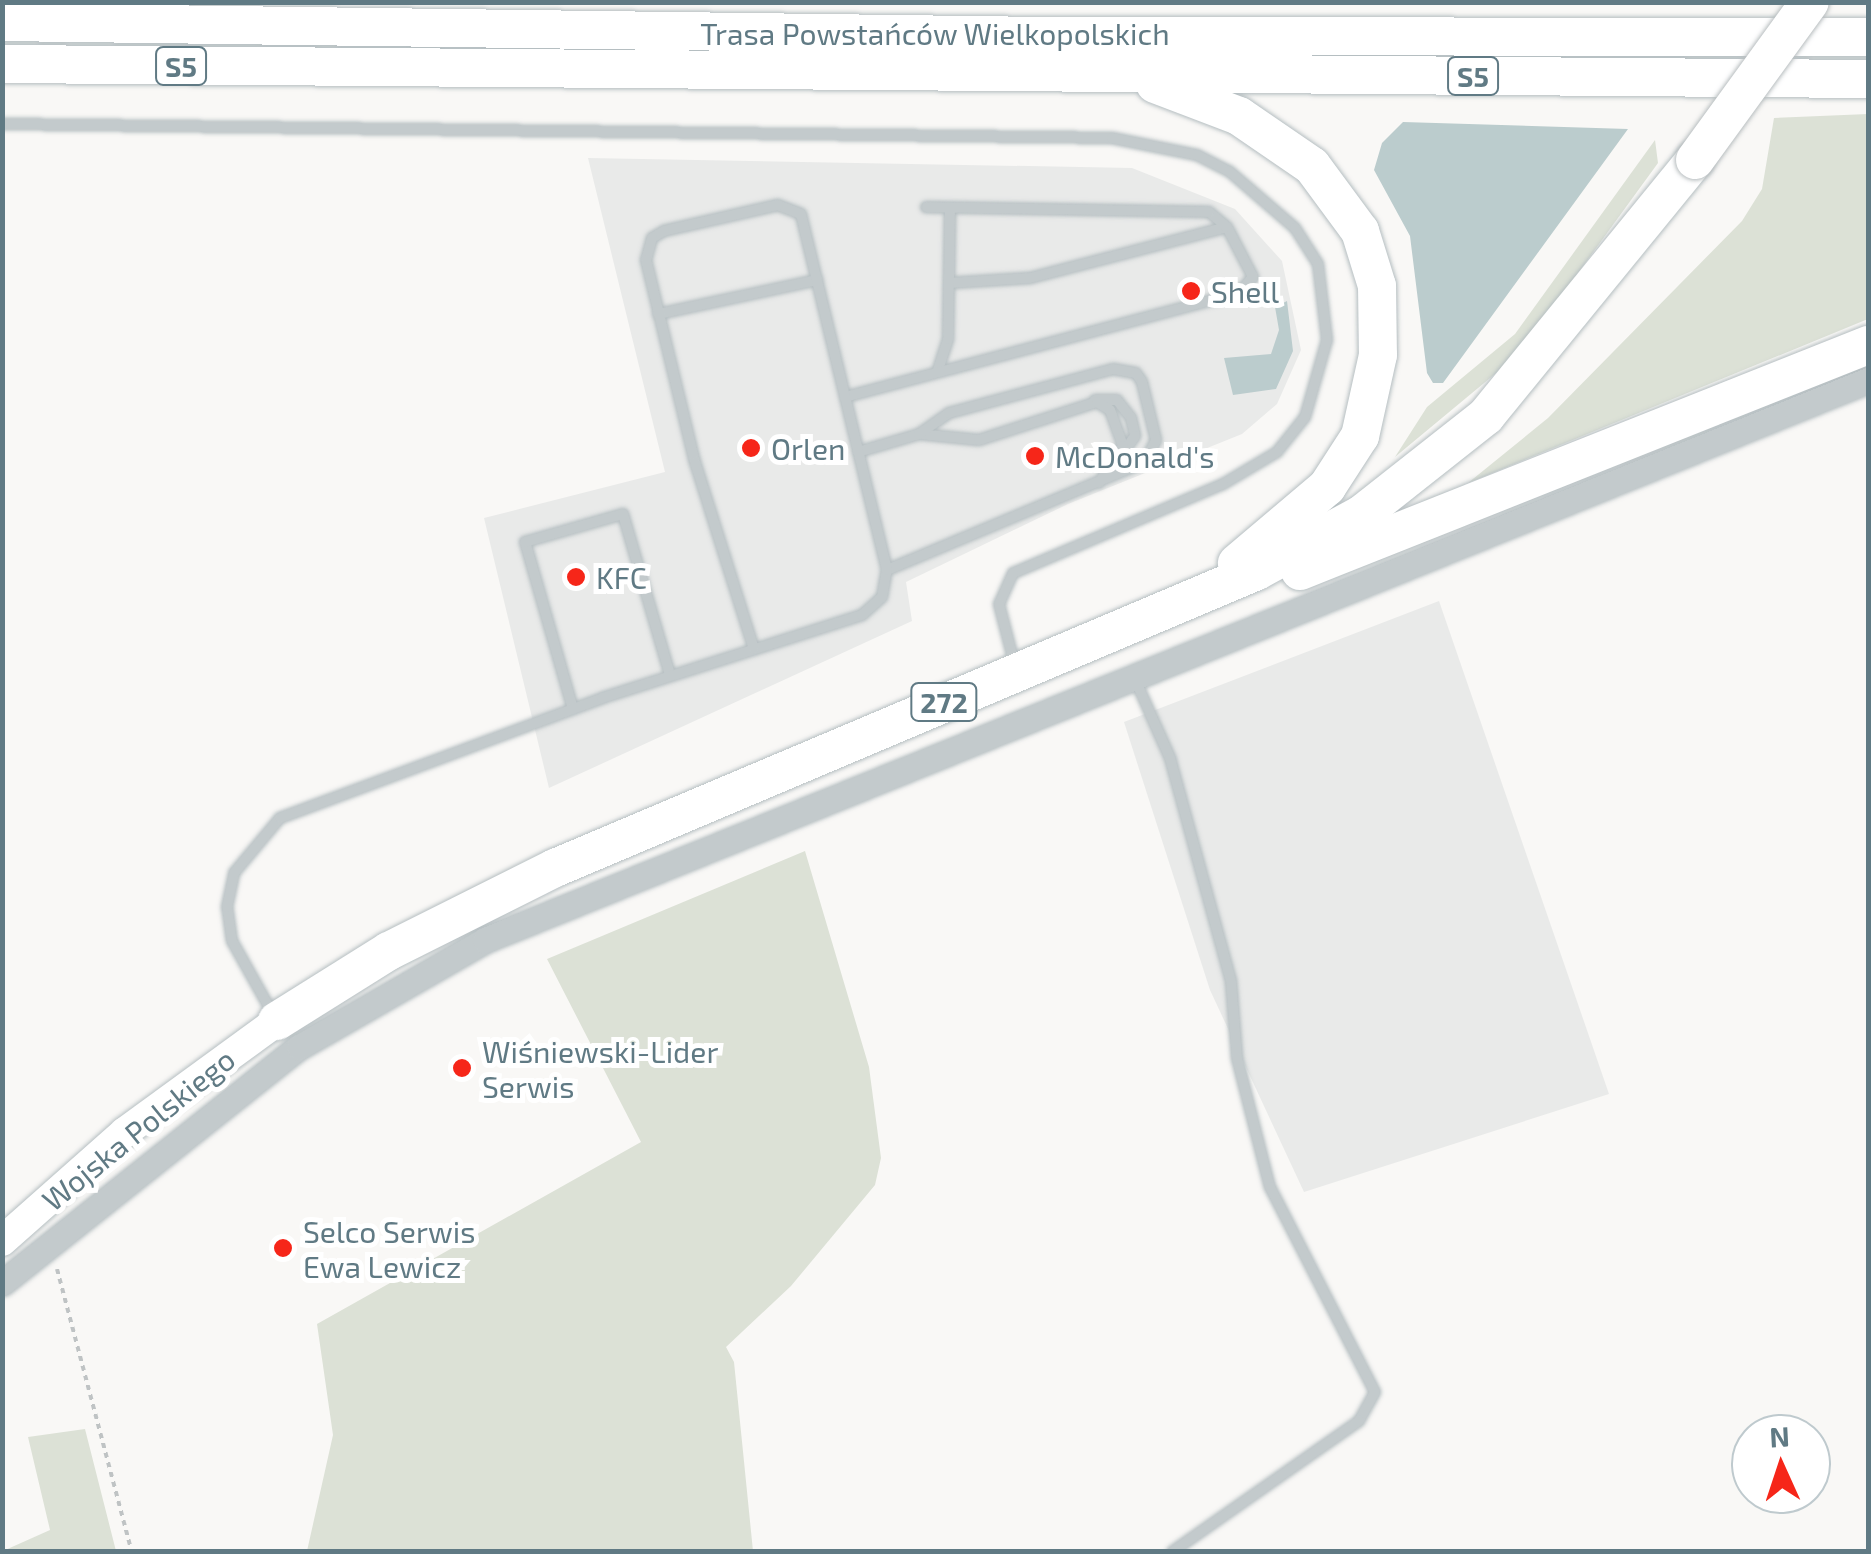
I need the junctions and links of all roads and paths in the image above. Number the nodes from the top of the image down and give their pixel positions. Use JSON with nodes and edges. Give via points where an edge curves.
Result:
{"nodes":[{"id":1,"x":1810,"y":2,"type":"edge"},
{"id":2,"x":2,"y":22,"type":"edge"},
{"id":3,"x":1868,"y":37,"type":"edge"},
{"id":4,"x":2,"y":64,"type":"edge"},
{"id":5,"x":1077,"y":74,"type":"junction"},
{"id":6,"x":1868,"y":79,"type":"edge"},
{"id":7,"x":2,"y":124,"type":"edge"},
{"id":8,"x":926,"y":208,"type":"dead end"},
{"id":9,"x":950,"y":208,"type":"junction"},
{"id":10,"x":1228,"y":226,"type":"junction"},
{"id":11,"x":817,"y":280,"type":"junction"},
{"id":12,"x":949,"y":283,"type":"junction"},
{"id":13,"x":658,"y":314,"type":"junction"},
{"id":14,"x":1868,"y":345,"type":"edge"},
{"id":15,"x":938,"y":370,"type":"junction"},
{"id":16,"x":1868,"y":380,"type":"edge"},
{"id":17,"x":845,"y":397,"type":"junction"},
{"id":18,"x":918,"y":434,"type":"junction"},
{"id":19,"x":858,"y":452,"type":"junction"},
{"id":20,"x":1098,"y":484,"type":"junction"},
{"id":21,"x":887,"y":570,"type":"junction"},
{"id":22,"x":1196,"y":596,"type":"junction"},
{"id":23,"x":754,"y":649,"type":"junction"},
{"id":24,"x":1017,"y":671,"type":"junction"},
{"id":25,"x":1132,"y":673,"type":"junction"},
{"id":26,"x":670,"y":675,"type":"junction"},
{"id":27,"x":574,"y":709,"type":"junction"},
{"id":28,"x":277,"y":1021,"type":"junction"},
{"id":29,"x":2,"y":1241,"type":"edge"},
{"id":30,"x":42,"y":1249,"type":"junction"},
{"id":31,"x":2,"y":1283,"type":"edge"},
{"id":32,"x":132,"y":1552,"type":"edge"},
{"id":33,"x":1172,"y":1552,"type":"edge"}],
"edges":[{"from":1,"to":22,"type":"highway","bridge":true,"via":[[1695,160],[1486,416],[1362,514]]},
{"from":2,"to":3,"type":"highway","name":"Trasa Powstańców Wielkopolskich","number":"S5","via":[[1039,36]]},
{"from":4,"to":5,"type":"highway","name":"Trasa Powstańców Wielkopolskich","number":"S5"},
{"from":5,"to":6,"type":"highway","name":"Trasa Powstańców Wielkopolskich","number":"S5"},
{"from":5,"to":22,"type":"highway","via":[[1161,85],[1278,139],[1340,197],[1372,258],[1382,319],[1373,400],[1360,436],[1327,487]]},
{"from":7,"to":24,"type":"lane","via":[[1112,138],[1170,148],[1229,171],[1296,228],[1318,264],[1327,340],[1304,417],[1276,452],[1223,484],[1013,573],[999,604]]},
{"from":8,"to":9,"type":"lane"},
{"from":9,"to":10,"type":"lane","via":[[1198,209]]},
{"from":9,"to":12,"type":"lane"},
{"from":10,"to":12,"type":"lane","via":[[1030,278]]},
{"from":10,"to":15,"type":"lane","via":[[1253,271],[1239,293]]},
{"from":11,"to":13,"type":"lane"},
{"from":11,"to":13,"type":"lane","via":[[801,214],[792,206],[713,218],[652,238],[646,260]]},
{"from":11,"to":17,"type":"lane"},
{"from":12,"to":15,"type":"lane","via":[[948,339]]},
{"from":13,"to":23,"type":"lane","via":[[695,462]]},
{"from":14,"to":22,"type":"highway","via":[[1260,587]]},
{"from":15,"to":17,"type":"lane"},
{"from":16,"to":25,"type":"street"},
{"from":17,"to":19,"type":"lane"},
{"from":18,"to":19,"type":"lane"},
{"from":18,"to":20,"type":"lane","via":[[979,440],[1081,402],[1111,398],[1124,405],[1135,436]]},
{"from":18,"to":20,"type":"lane","via":[[949,413],[1113,369],[1130,371],[1142,382],[1154,448],[1137,468]]},
{"from":19,"to":21,"type":"lane"},
{"from":20,"to":21,"type":"lane"},
{"from":21,"to":23,"type":"lane","via":[[882,597],[862,615]]},
{"from":22,"to":24,"type":"highway","number":"272"},
{"from":23,"to":26,"type":"lane"},
{"from":24,"to":28,"type":"highway","number":"272","via":[[555,868],[388,950]]},
{"from":25,"to":30,"type":"street","via":[[656,867],[418,974],[299,1047]]},
{"from":25,"to":33,"type":"lane","via":[[1170,758],[1216,925],[1231,981],[1237,1058],[1270,1187],[1376,1392],[1359,1421]]},
{"from":26,"to":27,"type":"lane"},
{"from":26,"to":27,"type":"lane","via":[[623,514],[525,542]]},
{"from":27,"to":28,"type":"lane","via":[[280,818],[253,843],[234,873],[227,907],[232,941]]},
{"from":28,"to":29,"type":"main road","name":"Wojska Polskiego","number":"272","via":[[125,1132]]},
{"from":30,"to":31,"type":"street"},
{"from":30,"to":32,"type":"path","via":[[60,1274]]}]}
